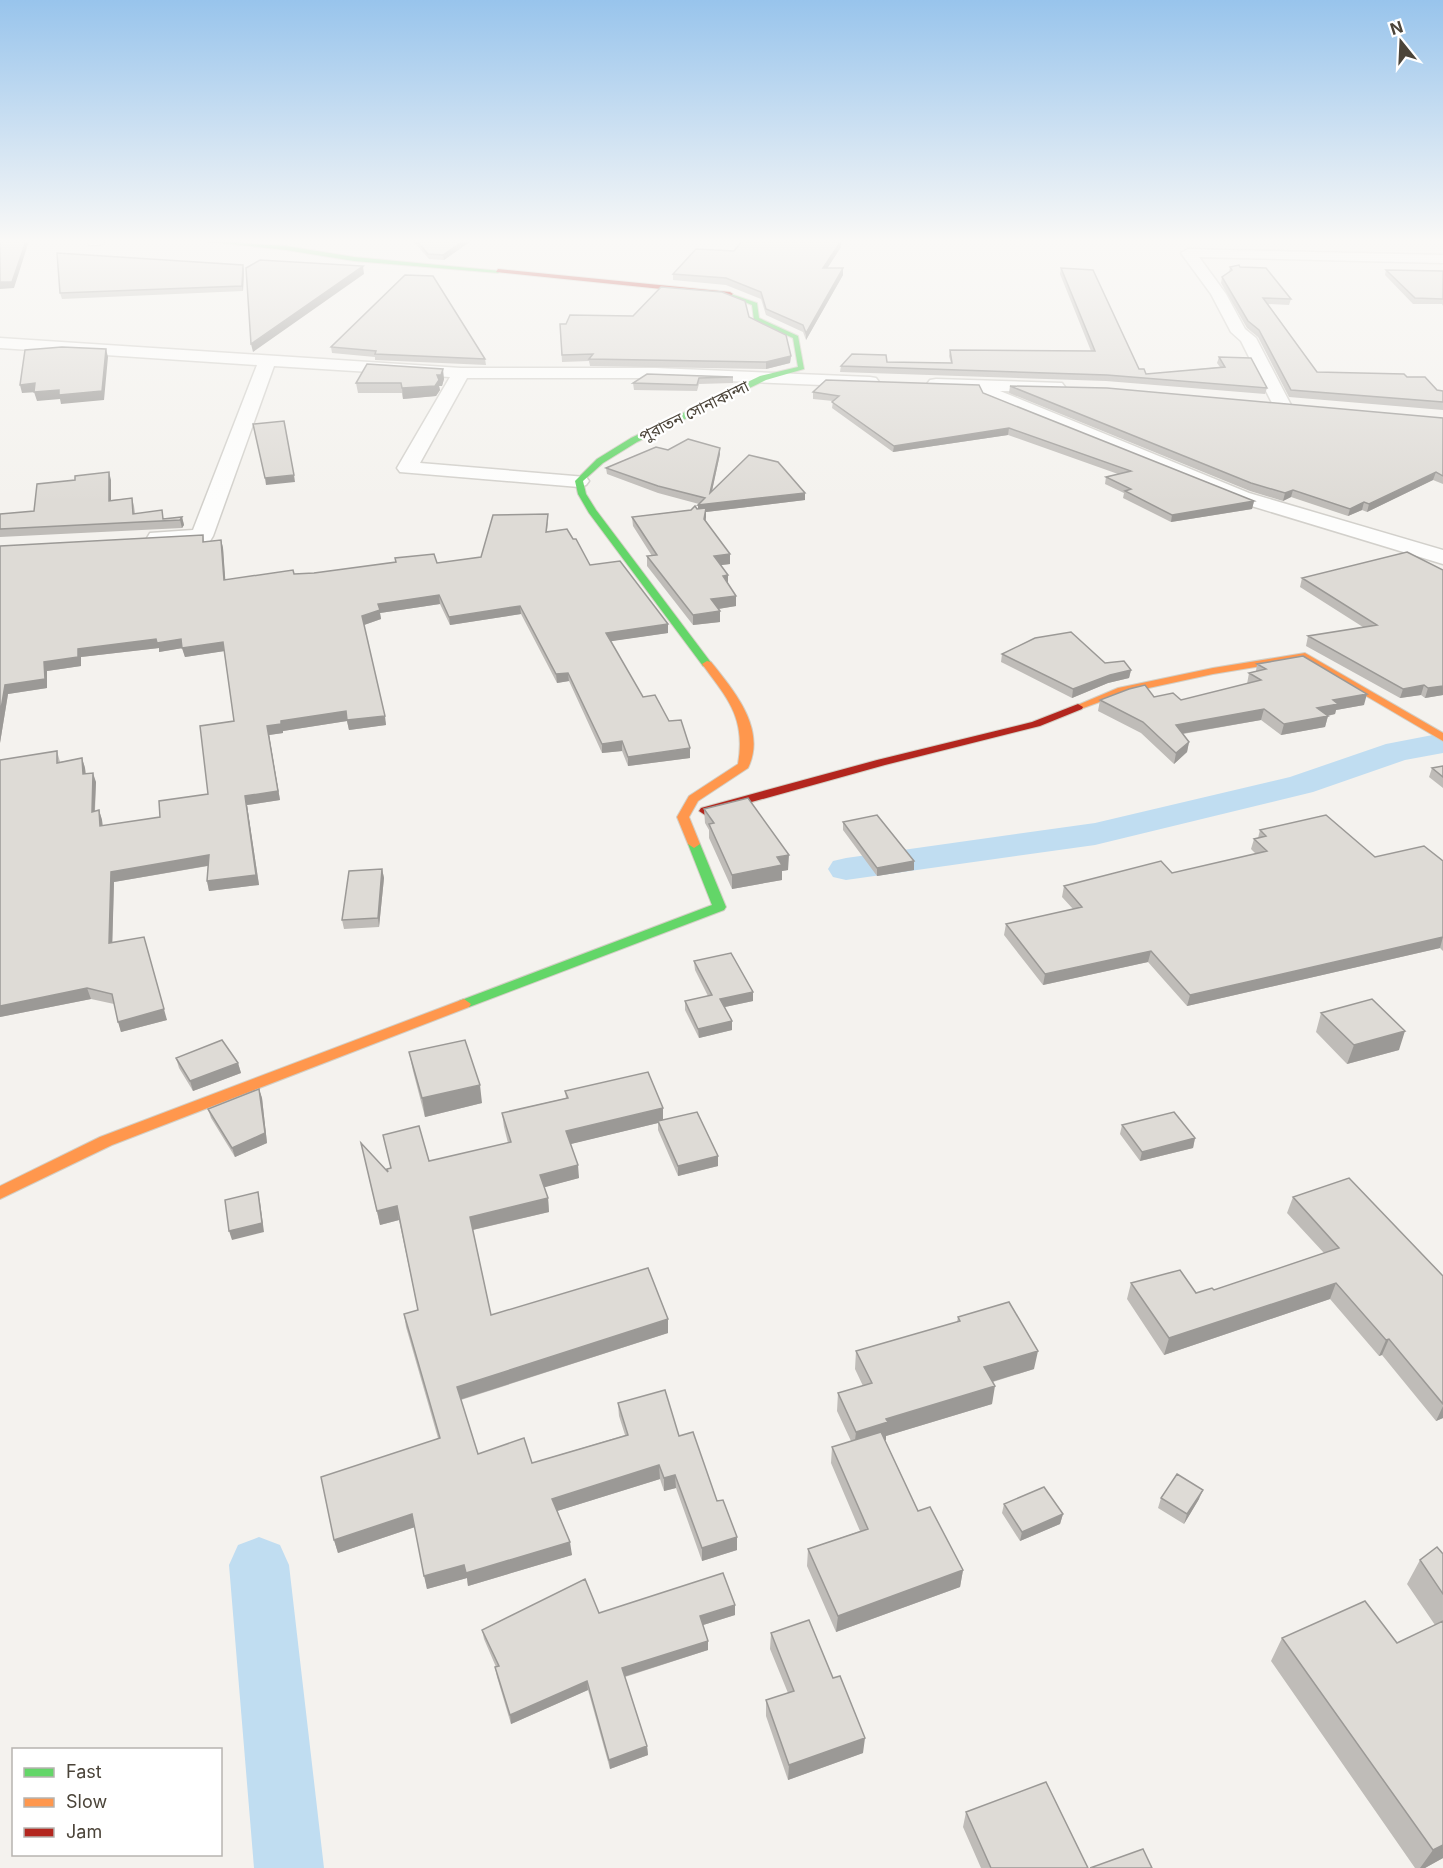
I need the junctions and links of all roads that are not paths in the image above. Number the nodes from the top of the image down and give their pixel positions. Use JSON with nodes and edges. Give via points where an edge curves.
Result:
{"nodes":[{"id":1,"x":776,"y":328,"type":"edge"},
{"id":2,"x":1237,"y":328,"type":"edge"},
{"id":3,"x":4,"y":351,"type":"edge"},
{"id":4,"x":267,"y":362,"type":"junction"},
{"id":5,"x":461,"y":373,"type":"junction"},
{"id":6,"x":763,"y":378,"type":"junction"},
{"id":7,"x":890,"y":382,"type":"edge"},
{"id":8,"x":924,"y":383,"type":"edge"},
{"id":9,"x":971,"y":385,"type":"junction"},
{"id":10,"x":1072,"y":387,"type":"edge"},
{"id":11,"x":1263,"y":403,"type":"edge"},
{"id":12,"x":579,"y":481,"type":"junction"},
{"id":13,"x":142,"y":539,"type":"edge"},
{"id":14,"x":1443,"y":557,"type":"edge"},
{"id":15,"x":1443,"y":738,"type":"edge"},
{"id":16,"x":683,"y":817,"type":"junction"},
{"id":17,"x":0,"y":1193,"type":"edge"}],
"edges":[{"from":1,"to":6,"type":"street","name":"পুরাতন সোনাকান্দা","via":[[796,337],[802,368]]},
{"from":2,"to":11,"type":"street","via":[[1248,338],[1288,405]]},
{"from":3,"to":4,"type":"street","via":[[25,345]]},
{"from":4,"to":5,"type":"street"},
{"from":4,"to":13,"type":"street","via":[[202,536]]},
{"from":5,"to":6,"type":"street","via":[[656,373]]},
{"from":5,"to":12,"type":"street","via":[[407,468]]},
{"from":6,"to":7,"type":"street"},
{"from":6,"to":12,"type":"street","name":"পুরাতন সোনাকান্দা","via":[[634,441],[600,461]]},
{"from":8,"to":9,"type":"street"},
{"from":9,"to":10,"type":"street"},
{"from":9,"to":14,"type":"street","via":[[1242,497]]},
{"from":12,"to":16,"type":"street","via":[[592,511],[741,709],[749,732],[744,766],[693,799]]},
{"from":15,"to":16,"type":"street","via":[[1305,656],[1118,691],[1036,723]]},
{"from":16,"to":17,"type":"street","via":[[719,907],[106,1141]]}]}
